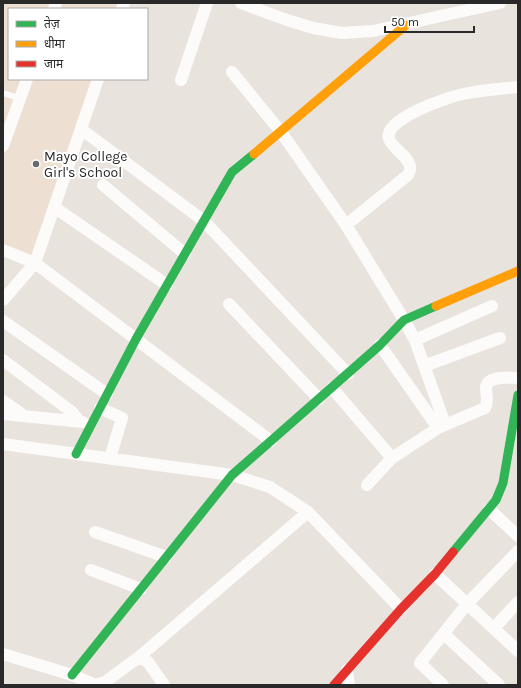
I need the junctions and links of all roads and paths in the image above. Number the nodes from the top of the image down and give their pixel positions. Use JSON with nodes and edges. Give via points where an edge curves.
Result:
{"nodes":[{"id":1,"x":207,"y":3,"type":"edge"},
{"id":2,"x":241,"y":3,"type":"edge"},
{"id":3,"x":500,"y":3,"type":"edge"},
{"id":4,"x":406,"y":25,"type":"junction"},
{"id":5,"x":232,"y":72,"type":"dead end"},
{"id":6,"x":27,"y":80,"type":"edge"},
{"id":7,"x":98,"y":80,"type":"edge"},
{"id":8,"x":181,"y":80,"type":"dead end"},
{"id":9,"x":518,"y":87,"type":"edge"},
{"id":10,"x":3,"y":92,"type":"edge"},
{"id":11,"x":19,"y":98,"type":"junction"},
{"id":12,"x":81,"y":129,"type":"junction"},
{"id":13,"x":281,"y":132,"type":"junction"},
{"id":14,"x":3,"y":146,"type":"edge"},
{"id":15,"x":103,"y":184,"type":"dead end"},
{"id":16,"x":54,"y":207,"type":"junction"},
{"id":17,"x":204,"y":221,"type":"junction"},
{"id":18,"x":346,"y":225,"type":"junction"},
{"id":19,"x":3,"y":250,"type":"edge"},
{"id":20,"x":185,"y":254,"type":"junction"},
{"id":21,"x":34,"y":263,"type":"junction"},
{"id":22,"x":518,"y":271,"type":"edge"},
{"id":23,"x":167,"y":286,"type":"junction"},
{"id":24,"x":3,"y":300,"type":"edge"},
{"id":25,"x":229,"y":304,"type":"dead end"},
{"id":26,"x":492,"y":306,"type":"dead end"},
{"id":27,"x":404,"y":320,"type":"junction"},
{"id":28,"x":3,"y":321,"type":"edge"},
{"id":29,"x":500,"y":338,"type":"dead end"},
{"id":30,"x":136,"y":339,"type":"junction"},
{"id":31,"x":415,"y":340,"type":"junction"},
{"id":32,"x":380,"y":345,"type":"junction"},
{"id":33,"x":3,"y":360,"type":"edge"},
{"id":34,"x":424,"y":366,"type":"junction"},
{"id":35,"x":348,"y":374,"type":"junction"},
{"id":36,"x":518,"y":378,"type":"edge"},
{"id":37,"x":332,"y":388,"type":"junction"},
{"id":38,"x":107,"y":394,"type":"junction"},
{"id":39,"x":518,"y":395,"type":"edge"},
{"id":40,"x":319,"y":399,"type":"junction"},
{"id":41,"x":3,"y":401,"type":"edge"},
{"id":42,"x":100,"y":408,"type":"junction"},
{"id":43,"x":3,"y":414,"type":"edge"},
{"id":44,"x":23,"y":416,"type":"junction"},
{"id":45,"x":78,"y":421,"type":"junction"},
{"id":46,"x":92,"y":423,"type":"junction"},
{"id":47,"x":442,"y":426,"type":"junction"},
{"id":48,"x":271,"y":441,"type":"junction"},
{"id":49,"x":3,"y":444,"type":"edge"},
{"id":50,"x":76,"y":454,"type":"junction"},
{"id":51,"x":110,"y":458,"type":"junction"},
{"id":52,"x":392,"y":458,"type":"junction"},
{"id":53,"x":232,"y":475,"type":"junction"},
{"id":54,"x":367,"y":485,"type":"dead end"},
{"id":55,"x":489,"y":509,"type":"junction"},
{"id":56,"x":308,"y":512,"type":"junction"},
{"id":57,"x":95,"y":532,"type":"dead end"},
{"id":58,"x":518,"y":536,"type":"edge"},
{"id":59,"x":518,"y":551,"type":"edge"},
{"id":60,"x":166,"y":558,"type":"junction"},
{"id":61,"x":91,"y":570,"type":"dead end"},
{"id":62,"x":435,"y":574,"type":"junction"},
{"id":63,"x":141,"y":589,"type":"junction"},
{"id":64,"x":518,"y":602,"type":"edge"},
{"id":65,"x":468,"y":604,"type":"junction"},
{"id":66,"x":401,"y":609,"type":"junction"},
{"id":67,"x":494,"y":628,"type":"junction"},
{"id":68,"x":444,"y":634,"type":"junction"},
{"id":69,"x":518,"y":651,"type":"edge"},
{"id":70,"x":3,"y":654,"type":"edge"},
{"id":71,"x":139,"y":657,"type":"junction"},
{"id":72,"x":347,"y":670,"type":"junction"},
{"id":73,"x":72,"y":675,"type":"junction"},
{"id":74,"x":164,"y":685,"type":"edge"},
{"id":75,"x":334,"y":685,"type":"edge"},
{"id":76,"x":349,"y":685,"type":"edge"},
{"id":77,"x":443,"y":685,"type":"edge"},
{"id":78,"x":499,"y":685,"type":"edge"}],
"edges":[{"from":1,"to":8,"type":"street"},
{"from":2,"to":4,"type":"street","via":[[313,28],[342,33]]},
{"from":3,"to":4,"type":"street"},
{"from":4,"to":13,"type":"street"},
{"from":5,"to":13,"type":"street"},
{"from":6,"to":11,"type":"street"},
{"from":7,"to":12,"type":"street"},
{"from":9,"to":18,"type":"street","via":[[463,94],[429,105],[395,124],[388,133],[389,140],[410,164],[411,170]]},
{"from":10,"to":11,"type":"lane"},
{"from":11,"to":14,"type":"street"},
{"from":12,"to":16,"type":"street"},
{"from":12,"to":17,"type":"street"},
{"from":13,"to":17,"type":"street","via":[[232,172]]},
{"from":13,"to":18,"type":"street"},
{"from":15,"to":20,"type":"street"},
{"from":16,"to":21,"type":"street"},
{"from":16,"to":23,"type":"street"},
{"from":17,"to":20,"type":"street"},
{"from":17,"to":35,"type":"street"},
{"from":18,"to":27,"type":"street"},
{"from":19,"to":21,"type":"street"},
{"from":20,"to":23,"type":"street"},
{"from":21,"to":24,"type":"street"},
{"from":21,"to":30,"type":"street"},
{"from":22,"to":27,"type":"street"},
{"from":23,"to":30,"type":"street"},
{"from":25,"to":40,"type":"street"},
{"from":26,"to":31,"type":"street"},
{"from":27,"to":31,"type":"street"},
{"from":27,"to":32,"type":"street"},
{"from":28,"to":38,"type":"street"},
{"from":29,"to":34,"type":"street"},
{"from":30,"to":38,"type":"street"},
{"from":30,"to":48,"type":"street"},
{"from":31,"to":34,"type":"street"},
{"from":32,"to":35,"type":"street"},
{"from":32,"to":47,"type":"street"},
{"from":33,"to":45,"type":"street","via":[[72,412]]},
{"from":34,"to":47,"type":"street"},
{"from":35,"to":37,"type":"street"},
{"from":36,"to":47,"type":"street","via":[[493,380],[486,388],[488,400],[485,408]]},
{"from":37,"to":40,"type":"street"},
{"from":37,"to":52,"type":"street"},
{"from":38,"to":42,"type":"street"},
{"from":39,"to":55,"type":"street","via":[[503,483]]},
{"from":40,"to":48,"type":"street"},
{"from":41,"to":44,"type":"street"},
{"from":42,"to":46,"type":"street"},
{"from":42,"to":51,"type":"street","via":[[122,418]]},
{"from":43,"to":44,"type":"street"},
{"from":44,"to":45,"type":"street"},
{"from":45,"to":46,"type":"street"},
{"from":46,"to":50,"type":"street"},
{"from":47,"to":52,"type":"street"},
{"from":48,"to":53,"type":"street"},
{"from":49,"to":50,"type":"street"},
{"from":50,"to":51,"type":"street"},
{"from":51,"to":53,"type":"street"},
{"from":52,"to":54,"type":"street"},
{"from":53,"to":56,"type":"street","via":[[270,487]]},
{"from":53,"to":60,"type":"street"},
{"from":55,"to":58,"type":"street"},
{"from":55,"to":62,"type":"street"},
{"from":56,"to":66,"type":"street"},
{"from":56,"to":71,"type":"street"},
{"from":57,"to":60,"type":"street"},
{"from":59,"to":65,"type":"street"},
{"from":60,"to":63,"type":"street"},
{"from":61,"to":63,"type":"street"},
{"from":62,"to":65,"type":"street"},
{"from":62,"to":66,"type":"street"},
{"from":63,"to":73,"type":"street"},
{"from":64,"to":67,"type":"street"},
{"from":65,"to":67,"type":"street"},
{"from":65,"to":68,"type":"street"},
{"from":66,"to":72,"type":"street"},
{"from":67,"to":69,"type":"street"},
{"from":68,"to":77,"type":"street","via":[[420,663]]},
{"from":68,"to":78,"type":"street"},
{"from":70,"to":73,"type":"street"},
{"from":71,"to":73,"type":"street","via":[[105,682],[96,685]]},
{"from":71,"to":74,"type":"street","via":[[148,662]]},
{"from":72,"to":75,"type":"street"},
{"from":72,"to":76,"type":"street"}]}
